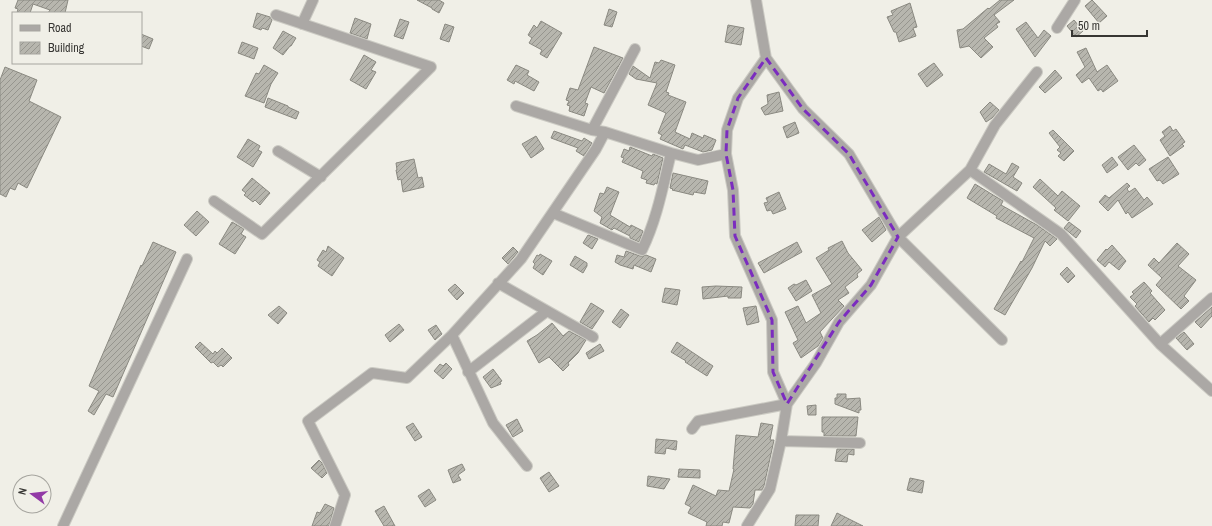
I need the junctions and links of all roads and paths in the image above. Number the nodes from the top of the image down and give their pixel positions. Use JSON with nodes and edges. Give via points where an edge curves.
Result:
{"nodes":[{"id":1,"x":313,"y":0,"type":"edge"},
{"id":2,"x":756,"y":0,"type":"edge"},
{"id":3,"x":1075,"y":0,"type":"edge"},
{"id":4,"x":276,"y":15,"type":"dead end"},
{"id":5,"x":302,"y":24,"type":"junction"},
{"id":6,"x":1056,"y":28,"type":"dead end"},
{"id":7,"x":635,"y":49,"type":"dead end"},
{"id":8,"x":766,"y":58,"type":"junction"},
{"id":9,"x":1037,"y":72,"type":"dead end"},
{"id":10,"x":516,"y":106,"type":"dead end"},
{"id":11,"x":592,"y":130,"type":"junction"},
{"id":12,"x":605,"y":132,"type":"junction"},
{"id":13,"x":278,"y":151,"type":"dead end"},
{"id":14,"x":671,"y":153,"type":"junction"},
{"id":15,"x":726,"y":154,"type":"junction"},
{"id":16,"x":970,"y":170,"type":"junction"},
{"id":17,"x":321,"y":177,"type":"junction"},
{"id":18,"x":214,"y":201,"type":"dead end"},
{"id":19,"x":554,"y":212,"type":"junction"},
{"id":20,"x":898,"y":237,"type":"junction"},
{"id":21,"x":187,"y":260,"type":"dead end"},
{"id":22,"x":498,"y":283,"type":"junction"},
{"id":23,"x":1212,"y":298,"type":"edge"},
{"id":24,"x":547,"y":311,"type":"junction"},
{"id":25,"x":452,"y":335,"type":"junction"},
{"id":26,"x":593,"y":337,"type":"dead end"},
{"id":27,"x":1002,"y":340,"type":"dead end"},
{"id":28,"x":1160,"y":344,"type":"junction"},
{"id":29,"x":468,"y":372,"type":"junction"},
{"id":30,"x":1212,"y":391,"type":"edge"},
{"id":31,"x":787,"y":404,"type":"junction"},
{"id":32,"x":692,"y":429,"type":"dead end"},
{"id":33,"x":781,"y":441,"type":"junction"},
{"id":34,"x":860,"y":443,"type":"dead end"},
{"id":35,"x":527,"y":466,"type":"dead end"},
{"id":36,"x":63,"y":526,"type":"edge"},
{"id":37,"x":335,"y":526,"type":"edge"},
{"id":38,"x":747,"y":526,"type":"edge"}],
"edges":[{"from":1,"to":5,"type":"street"},
{"from":2,"to":8,"type":"street"},
{"from":3,"to":6,"type":"street"},
{"from":4,"to":5,"type":"street"},
{"from":5,"to":17,"type":"street","via":[[431,67]]},
{"from":7,"to":11,"type":"street"},
{"from":8,"to":15,"type":"street","via":[[738,98],[727,130]]},
{"from":8,"to":20,"type":"street","via":[[803,109],[850,154]]},
{"from":9,"to":16,"type":"street","via":[[995,125]]},
{"from":10,"to":11,"type":"street"},
{"from":11,"to":12,"type":"street"},
{"from":12,"to":14,"type":"street"},
{"from":12,"to":19,"type":"street"},
{"from":13,"to":17,"type":"street"},
{"from":14,"to":15,"type":"street","via":[[698,160]]},
{"from":14,"to":19,"type":"street","via":[[657,212],[642,250]]},
{"from":15,"to":31,"type":"street","via":[[733,190],[735,236],[772,320],[773,372]]},
{"from":16,"to":20,"type":"street"},
{"from":16,"to":28,"type":"street","via":[[1061,234]]},
{"from":17,"to":18,"type":"street","via":[[262,234]]},
{"from":19,"to":22,"type":"street","via":[[521,259]]},
{"from":20,"to":27,"type":"street"},
{"from":20,"to":31,"type":"street","via":[[870,285],[839,322],[816,363]]},
{"from":21,"to":36,"type":"street"},
{"from":22,"to":24,"type":"street"},
{"from":22,"to":25,"type":"street"},
{"from":23,"to":28,"type":"street"},
{"from":24,"to":26,"type":"street"},
{"from":24,"to":29,"type":"street"},
{"from":25,"to":29,"type":"street"},
{"from":25,"to":37,"type":"street","via":[[407,378],[372,373],[308,420],[345,495]]},
{"from":28,"to":30,"type":"street"},
{"from":29,"to":35,"type":"street","via":[[493,423]]},
{"from":31,"to":32,"type":"street","via":[[698,421]]},
{"from":31,"to":33,"type":"street"},
{"from":33,"to":34,"type":"street"},
{"from":33,"to":38,"type":"street","via":[[770,489]]}]}
